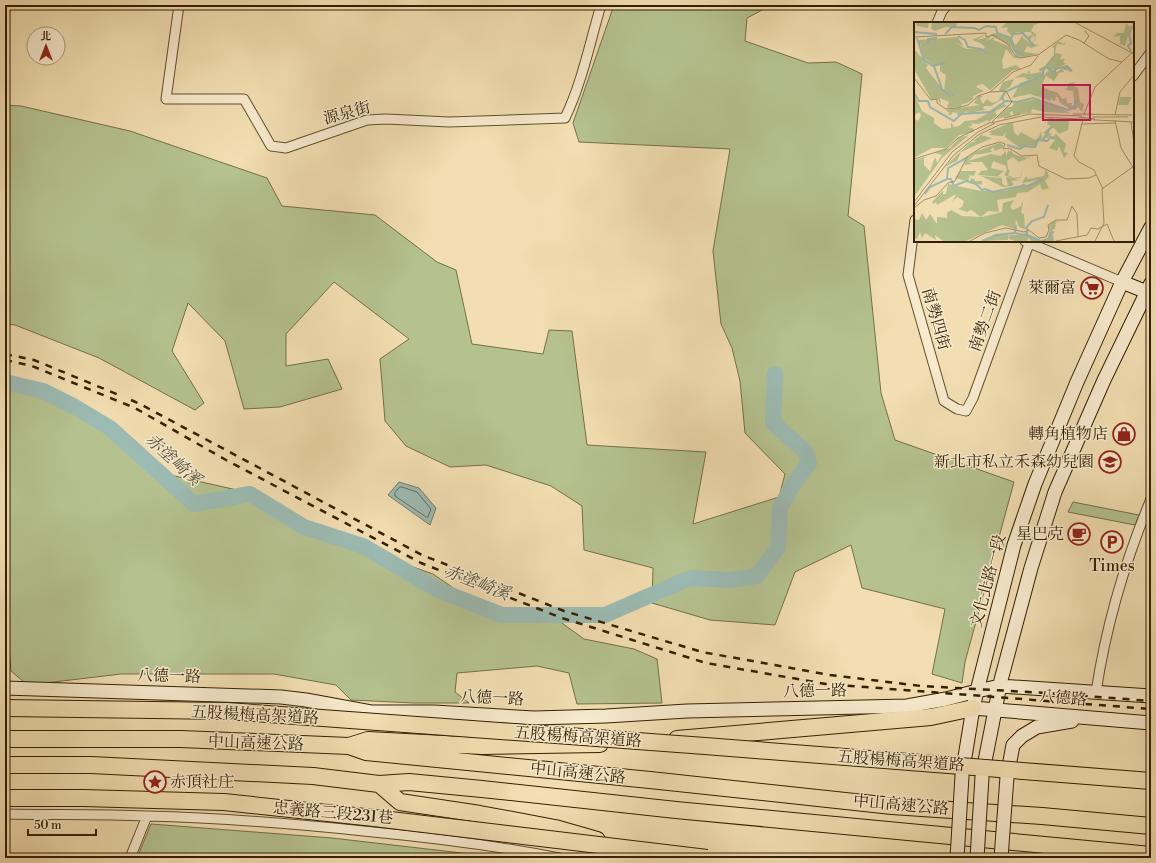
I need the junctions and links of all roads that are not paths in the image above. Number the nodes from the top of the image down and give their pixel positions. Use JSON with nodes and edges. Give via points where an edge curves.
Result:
{"nodes":[{"id":1,"x":178,"y":5,"type":"edge"},
{"id":2,"x":601,"y":5,"type":"edge"},
{"id":3,"x":947,"y":5,"type":"edge"},
{"id":4,"x":937,"y":22,"type":"edge"},
{"id":5,"x":1151,"y":52,"type":"edge"},
{"id":6,"x":1134,"y":75,"type":"edge"},
{"id":7,"x":1151,"y":227,"type":"edge"},
{"id":8,"x":914,"y":228,"type":"edge"},
{"id":9,"x":1028,"y":242,"type":"edge"},
{"id":10,"x":1030,"y":242,"type":"edge"},
{"id":11,"x":1122,"y":282,"type":"junction"},
{"id":12,"x":1150,"y":289,"type":"edge"},
{"id":13,"x":966,"y":410,"type":"joint"},
{"id":14,"x":1151,"y":499,"type":"edge"},
{"id":15,"x":1148,"y":515,"type":"edge"},
{"id":16,"x":1000,"y":686,"type":"junction"},
{"id":17,"x":5,"y":688,"type":"edge"},
{"id":18,"x":977,"y":691,"type":"junction"},
{"id":19,"x":1096,"y":692,"type":"junction"},
{"id":20,"x":1151,"y":696,"type":"edge"},
{"id":21,"x":5,"y":708,"type":"edge"},
{"id":22,"x":973,"y":708,"type":"junction"},
{"id":23,"x":995,"y":710,"type":"junction"},
{"id":24,"x":1089,"y":717,"type":"junction"},
{"id":25,"x":1151,"y":723,"type":"edge"},
{"id":26,"x":5,"y":738,"type":"edge"},
{"id":27,"x":349,"y":746,"type":"junction"},
{"id":28,"x":5,"y":765,"type":"edge"},
{"id":29,"x":1151,"y":781,"type":"edge"},
{"id":30,"x":379,"y":784,"type":"junction"},
{"id":31,"x":5,"y":798,"type":"edge"},
{"id":32,"x":5,"y":814,"type":"edge"},
{"id":33,"x":147,"y":816,"type":"junction"},
{"id":34,"x":1151,"y":826,"type":"edge"},
{"id":35,"x":1083,"y":850,"type":"junction"},
{"id":36,"x":1151,"y":855,"type":"edge"},
{"id":37,"x":130,"y":858,"type":"edge"},
{"id":38,"x":559,"y":858,"type":"edge"},
{"id":39,"x":657,"y":858,"type":"edge"},
{"id":40,"x":707,"y":858,"type":"edge"},
{"id":41,"x":958,"y":858,"type":"edge"},
{"id":42,"x":977,"y":858,"type":"edge"},
{"id":43,"x":1001,"y":858,"type":"edge"},
{"id":44,"x":1102,"y":858,"type":"edge"}],
"edges":[{"from":1,"to":2,"type":"street","name":"源泉街","via":[[166,99],[244,99],[271,146],[286,148],[367,120],[449,122],[565,118]]},
{"from":3,"to":4,"type":"street"},
{"from":5,"to":6,"type":"street"},
{"from":7,"to":11,"type":"street","name":"文化北路一段"},
{"from":8,"to":13,"type":"street","name":"南勢四街","via":[[908,275],[944,401],[957,409]]},
{"from":9,"to":13,"type":"street","name":"南勢二街","via":[[973,398]]},
{"from":10,"to":11,"type":"street"},
{"from":11,"to":12,"type":"street"},
{"from":11,"to":18,"type":"street","name":"文化北路一段","via":[[1035,484],[1014,545]]},
{"from":12,"to":16,"type":"street","via":[[1104,380],[1055,492],[1031,568]]},
{"from":14,"to":15,"type":"street"},
{"from":15,"to":19,"type":"street","via":[[1141,524],[1119,588],[1105,642]]},
{"from":16,"to":18,"type":"street","name":"八德路"},
{"from":16,"to":19,"type":"street","name":"八德路"},
{"from":16,"to":23,"type":"street"},
{"from":17,"to":18,"type":"street","name":"八德一路","via":[[281,697],[358,711],[434,712],[534,718],[687,711],[908,706]]},
{"from":18,"to":22,"type":"street","name":"文化北路一段"},
{"from":19,"to":20,"type":"street","name":"八德路"},
{"from":21,"to":29,"type":"highway","name":"五股楊梅高架道路","bridge":true,"via":[[227,711]]},
{"from":22,"to":23,"type":"street","name":"八德路"},
{"from":22,"to":27,"type":"highway","via":[[930,717],[627,743],[482,746],[368,740]]},
{"from":22,"to":41,"type":"street","name":"文化北路一段","bridge":true,"via":[[962,776]]},
{"from":23,"to":24,"type":"street","name":"八德路"},
{"from":23,"to":42,"type":"street","bridge":true,"via":[[982,777]]},
{"from":24,"to":25,"type":"street","name":"八德路"},
{"from":24,"to":43,"type":"street","bridge":true,"via":[[1037,727],[1013,745],[1007,777]]},
{"from":26,"to":27,"type":"highway","name":"中山高速公路","via":[[182,739]]},
{"from":27,"to":34,"type":"highway","name":"中山高速公路","via":[[366,752],[892,806]]},
{"from":28,"to":30,"type":"highway","name":"中山高速公路","via":[[91,765],[312,776]]},
{"from":30,"to":35,"type":"highway","name":"中山高速公路","via":[[409,782],[474,788]]},
{"from":30,"to":39,"type":"highway","via":[[400,802],[555,828]]},
{"from":31,"to":40,"type":"highway","bridge":true,"via":[[224,802]]},
{"from":32,"to":33,"type":"street","name":"忠義路三段231巷"},
{"from":33,"to":37,"type":"street"},
{"from":33,"to":38,"type":"street","name":"忠義路三段231巷","via":[[333,828],[510,849]]},
{"from":35,"to":36,"type":"highway","name":"中山高速公路"},
{"from":35,"to":44,"type":"highway"}]}
